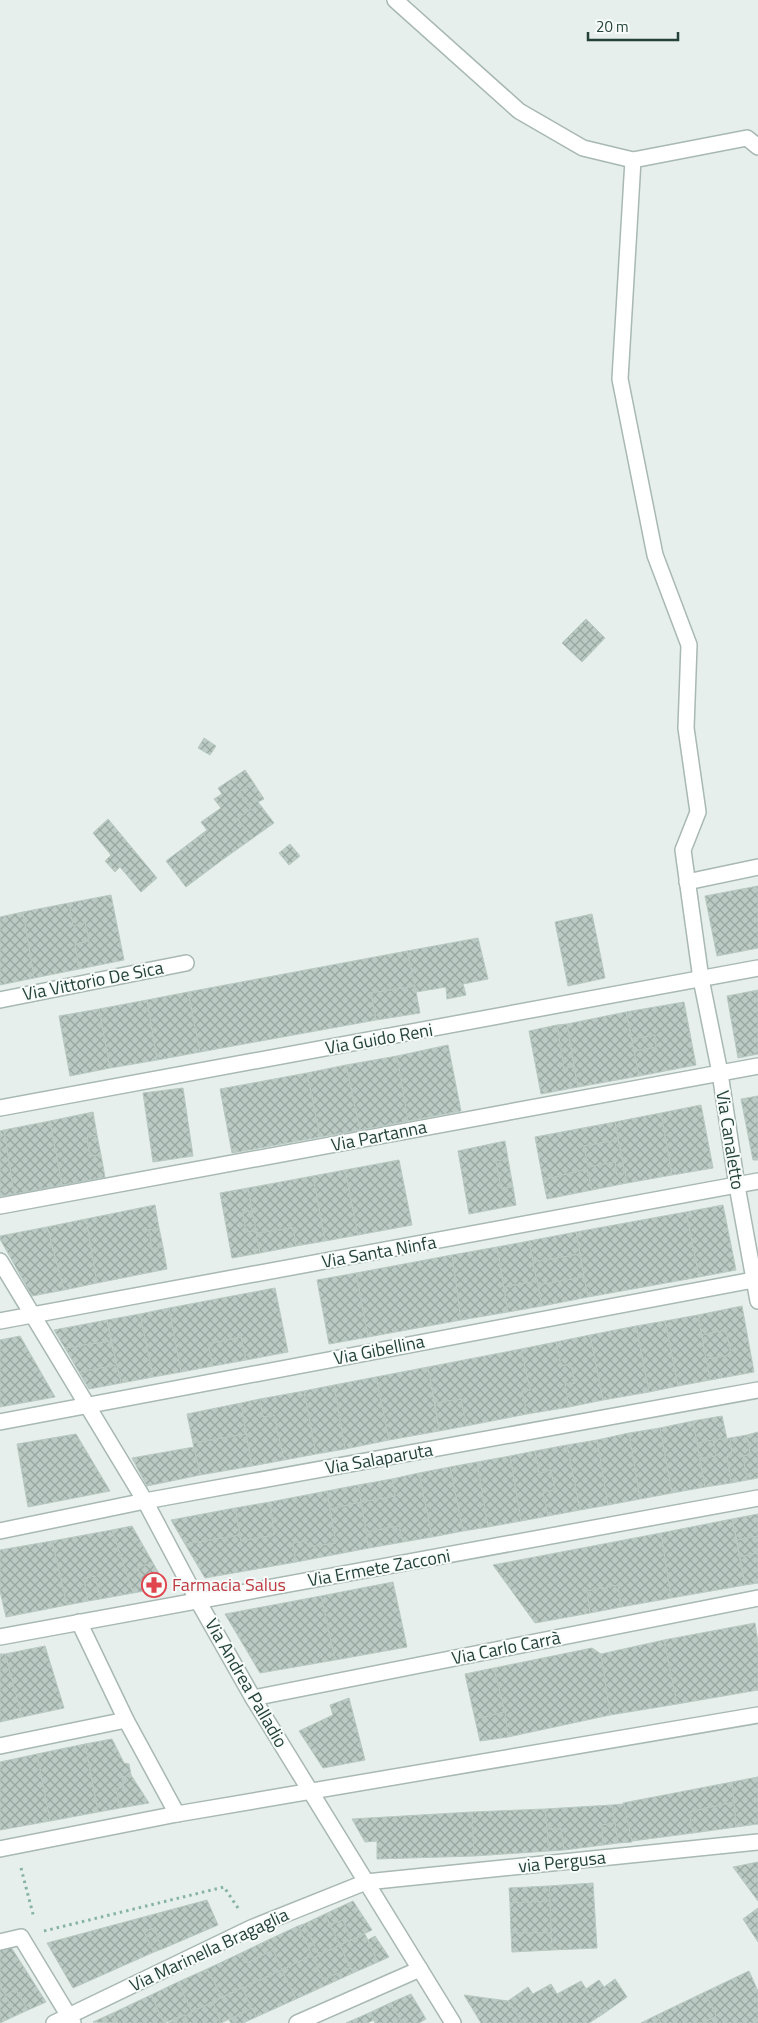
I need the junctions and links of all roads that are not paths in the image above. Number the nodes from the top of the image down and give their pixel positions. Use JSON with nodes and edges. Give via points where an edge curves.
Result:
{"nodes":[{"id":1,"x":396,"y":0,"type":"edge"},
{"id":2,"x":758,"y":147,"type":"edge"},
{"id":3,"x":633,"y":160,"type":"junction"},
{"id":4,"x":758,"y":867,"type":"edge"},
{"id":5,"x":687,"y":882,"type":"junction"},
{"id":6,"x":186,"y":963,"type":"dead end"},
{"id":7,"x":758,"y":968,"type":"edge"},
{"id":8,"x":702,"y":979,"type":"junction"},
{"id":9,"x":0,"y":1000,"type":"edge"},
{"id":10,"x":758,"y":1066,"type":"edge"},
{"id":11,"x":720,"y":1072,"type":"junction"},
{"id":12,"x":0,"y":1108,"type":"edge"},
{"id":13,"x":758,"y":1182,"type":"edge"},
{"id":14,"x":737,"y":1186,"type":"junction"},
{"id":15,"x":0,"y":1206,"type":"edge"},
{"id":16,"x":0,"y":1261,"type":"edge"},
{"id":17,"x":756,"y":1279,"type":"edge"},
{"id":18,"x":758,"y":1301,"type":"edge"},
{"id":19,"x":34,"y":1315,"type":"junction"},
{"id":20,"x":0,"y":1321,"type":"edge"},
{"id":21,"x":758,"y":1390,"type":"edge"},
{"id":22,"x":87,"y":1404,"type":"junction"},
{"id":23,"x":0,"y":1422,"type":"edge"},
{"id":24,"x":758,"y":1498,"type":"edge"},
{"id":25,"x":145,"y":1501,"type":"junction"},
{"id":26,"x":0,"y":1531,"type":"edge"},
{"id":27,"x":758,"y":1598,"type":"edge"},
{"id":28,"x":198,"y":1601,"type":"junction"},
{"id":29,"x":79,"y":1622,"type":"junction"},
{"id":30,"x":0,"y":1637,"type":"edge"},
{"id":31,"x":253,"y":1698,"type":"junction"},
{"id":32,"x":758,"y":1715,"type":"edge"},
{"id":33,"x":126,"y":1720,"type":"junction"},
{"id":34,"x":0,"y":1746,"type":"edge"},
{"id":35,"x":310,"y":1792,"type":"junction"},
{"id":36,"x":177,"y":1814,"type":"junction"},
{"id":37,"x":758,"y":1842,"type":"edge"},
{"id":38,"x":0,"y":1849,"type":"edge"},
{"id":39,"x":366,"y":1882,"type":"junction"},
{"id":40,"x":0,"y":1942,"type":"edge"},
{"id":41,"x":420,"y":1969,"type":"junction"},
{"id":42,"x":71,"y":2020,"type":"edge"},
{"id":43,"x":54,"y":2023,"type":"edge"},
{"id":44,"x":297,"y":2023,"type":"edge"},
{"id":45,"x":453,"y":2023,"type":"edge"}],
"edges":[{"from":1,"to":3,"type":"street","via":[[519,111],[583,148]]},
{"from":2,"to":3,"type":"street","via":[[747,138]]},
{"from":3,"to":5,"type":"street","name":"Via Canaletto","via":[[620,379],[655,555],[688,645],[686,728],[698,812],[683,850]]},
{"from":4,"to":5,"type":"street"},
{"from":5,"to":8,"type":"street","name":"Via Canaletto"},
{"from":6,"to":9,"type":"street","name":"Via Vittorio De Sica"},
{"from":7,"to":8,"type":"street","name":"Via Guido Reni"},
{"from":8,"to":11,"type":"street","name":"Via Canaletto"},
{"from":8,"to":12,"type":"street","name":"Via Guido Reni"},
{"from":10,"to":11,"type":"street","name":"Via Partanna"},
{"from":11,"to":14,"type":"street","name":"Via Canaletto"},
{"from":11,"to":15,"type":"street","name":"Via Partanna"},
{"from":13,"to":14,"type":"street","name":"Via Santa Ninfa"},
{"from":14,"to":17,"type":"street","name":"Via Canaletto"},
{"from":14,"to":19,"type":"street","name":"Via Santa Ninfa"},
{"from":16,"to":19,"type":"street","name":"Via Andrea Palladio"},
{"from":17,"to":18,"type":"street","name":"Via Canaletto"},
{"from":17,"to":22,"type":"street","name":"Via Gibellina"},
{"from":19,"to":20,"type":"street","name":"Via Santa Ninfa"},
{"from":19,"to":22,"type":"street","name":"Via Andrea Palladio"},
{"from":21,"to":25,"type":"street","name":"Via Salaparuta"},
{"from":22,"to":23,"type":"street","name":"Via Gibellina"},
{"from":22,"to":25,"type":"street","name":"Via Andrea Palladio"},
{"from":24,"to":28,"type":"street","name":"Via Ermete Zacconi"},
{"from":25,"to":26,"type":"street","name":"Via Salaparuta"},
{"from":25,"to":28,"type":"street","name":"Via Andrea Palladio"},
{"from":27,"to":31,"type":"street","name":"Via Carlo Carrà"},
{"from":28,"to":29,"type":"street","name":"Via Ermete Zacconi"},
{"from":28,"to":31,"type":"street","name":"Via Andrea Palladio"},
{"from":29,"to":30,"type":"street","name":"Via Ermete Zacconi"},
{"from":29,"to":33,"type":"street"},
{"from":31,"to":35,"type":"street","name":"Via Andrea Palladio"},
{"from":32,"to":35,"type":"street"},
{"from":33,"to":34,"type":"street"},
{"from":33,"to":36,"type":"street"},
{"from":35,"to":36,"type":"street"},
{"from":35,"to":39,"type":"street","name":"Via Andrea Palladio"},
{"from":36,"to":38,"type":"street"},
{"from":37,"to":39,"type":"street","name":"via Pergusa"},
{"from":39,"to":41,"type":"street","name":"Via Andrea Palladio"},
{"from":39,"to":42,"type":"street","name":"Via Marinella Bragaglia","via":[[251,1928]]},
{"from":40,"to":42,"type":"street","via":[[21,1936]]},
{"from":41,"to":44,"type":"street"},
{"from":41,"to":45,"type":"street","name":"Via Andrea Palladio"},
{"from":42,"to":43,"type":"street","name":"Via Marinella Bragaglia"}]}
